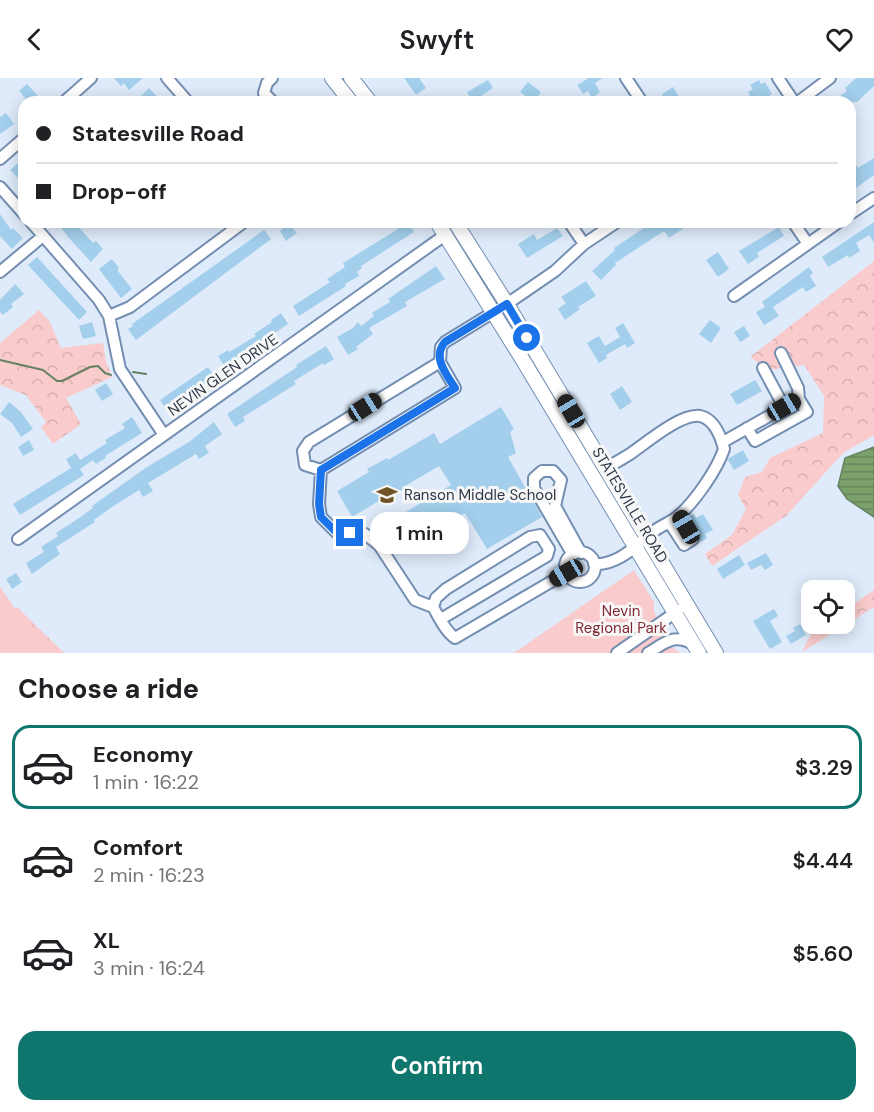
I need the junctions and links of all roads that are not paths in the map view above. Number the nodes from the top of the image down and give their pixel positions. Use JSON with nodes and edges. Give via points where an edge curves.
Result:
{"nodes":[{"id":1,"x":91,"y":78,"type":"edge"},
{"id":2,"x":167,"y":78,"type":"edge"},
{"id":3,"x":272,"y":78,"type":"edge"},
{"id":4,"x":332,"y":78,"type":"edge"},
{"id":5,"x":626,"y":78,"type":"edge"},
{"id":6,"x":778,"y":78,"type":"edge"},
{"id":7,"x":830,"y":78,"type":"edge"},
{"id":8,"x":355,"y":79,"type":"edge"},
{"id":9,"x":71,"y":96,"type":"edge"},
{"id":10,"x":183,"y":96,"type":"edge"},
{"id":11,"x":267,"y":96,"type":"edge"},
{"id":12,"x":346,"y":96,"type":"edge"},
{"id":13,"x":366,"y":96,"type":"edge"},
{"id":14,"x":638,"y":96,"type":"edge"},
{"id":15,"x":792,"y":96,"type":"edge"},
{"id":16,"x":804,"y":96,"type":"edge"},
{"id":17,"x":18,"y":143,"type":"edge"},
{"id":18,"x":0,"y":159,"type":"edge"},
{"id":19,"x":0,"y":187,"type":"edge"},
{"id":20,"x":874,"y":198,"type":"edge"},
{"id":21,"x":18,"y":207,"type":"edge"},
{"id":22,"x":856,"y":210,"type":"edge"},
{"id":23,"x":36,"y":228,"type":"edge"},
{"id":24,"x":236,"y":228,"type":"edge"},
{"id":25,"x":441,"y":228,"type":"edge"},
{"id":26,"x":459,"y":228,"type":"edge"},
{"id":27,"x":573,"y":228,"type":"edge"},
{"id":28,"x":608,"y":228,"type":"edge"},
{"id":29,"x":797,"y":228,"type":"edge"},
{"id":30,"x":831,"y":228,"type":"edge"},
{"id":31,"x":445,"y":235,"type":"junction"},
{"id":32,"x":43,"y":236,"type":"junction"},
{"id":33,"x":584,"y":244,"type":"junction"},
{"id":34,"x":808,"y":244,"type":"junction"},
{"id":35,"x":0,"y":272,"type":"edge"},
{"id":36,"x":734,"y":296,"type":"dead end"},
{"id":37,"x":507,"y":304,"type":"junction"},
{"id":38,"x":494,"y":312,"type":"junction"},
{"id":39,"x":109,"y":316,"type":"junction"},
{"id":40,"x":781,"y":353,"type":"dead end"},
{"id":41,"x":440,"y":362,"type":"junction"},
{"id":42,"x":764,"y":368,"type":"dead end"},
{"id":43,"x":799,"y":399,"type":"junction"},
{"id":44,"x":784,"y":407,"type":"junction"},
{"id":45,"x":747,"y":428,"type":"junction"},
{"id":46,"x":164,"y":435,"type":"junction"},
{"id":47,"x":723,"y":442,"type":"junction"},
{"id":48,"x":605,"y":468,"type":"junction"},
{"id":49,"x":321,"y":470,"type":"junction"},
{"id":50,"x":679,"y":515,"type":"junction"},
{"id":51,"x":669,"y":522,"type":"junction"},
{"id":52,"x":647,"y":538,"type":"junction"},
{"id":53,"x":18,"y":539,"type":"dead end"},
{"id":54,"x":636,"y":547,"type":"junction"},
{"id":55,"x":577,"y":554,"type":"junction"},
{"id":56,"x":594,"y":564,"type":"junction"},
{"id":57,"x":566,"y":573,"type":"junction"},
{"id":58,"x":433,"y":607,"type":"junction"},
{"id":59,"x":681,"y":608,"type":"junction"},
{"id":60,"x":441,"y":620,"type":"junction"},
{"id":61,"x":637,"y":638,"type":"junction"},
{"id":62,"x":697,"y":648,"type":"edge"},
{"id":63,"x":617,"y":653,"type":"edge"},
{"id":64,"x":648,"y":653,"type":"edge"},
{"id":65,"x":716,"y":653,"type":"edge"}],
"edges":[{"from":1,"to":9,"type":"street"},
{"from":2,"to":10,"type":"street"},
{"from":3,"to":11,"type":"street","via":[[264,93]]},
{"from":4,"to":12,"type":"main road"},
{"from":5,"to":14,"type":"street"},
{"from":6,"to":15,"type":"street"},
{"from":7,"to":16,"type":"street"},
{"from":8,"to":13,"type":"main road"},
{"from":17,"to":18,"type":"street"},
{"from":19,"to":21,"type":"street"},
{"from":20,"to":22,"type":"street"},
{"from":23,"to":32,"type":"street"},
{"from":24,"to":39,"type":"street","via":[[130,307]]},
{"from":25,"to":31,"type":"main road","name":"STATESVILLE ROAD"},
{"from":26,"to":37,"type":"main road","name":"STATESVILLE ROAD"},
{"from":27,"to":33,"type":"street"},
{"from":28,"to":33,"type":"street"},
{"from":29,"to":34,"type":"street"},
{"from":30,"to":34,"type":"street"},
{"from":31,"to":38,"type":"main road","name":"STATESVILLE ROAD"},
{"from":31,"to":46,"type":"street","name":"NEVIN GLEN DRIVE"},
{"from":32,"to":35,"type":"street"},
{"from":32,"to":39,"type":"street"},
{"from":33,"to":37,"type":"street","via":[[555,271]]},
{"from":34,"to":36,"type":"street"},
{"from":37,"to":38,"type":"street"},
{"from":37,"to":48,"type":"main road","name":"STATESVILLE ROAD"},
{"from":38,"to":41,"type":"street","via":[[445,342]]},
{"from":38,"to":54,"type":"main road","name":"STATESVILLE ROAD"},
{"from":39,"to":46,"type":"street","via":[[120,369]]},
{"from":40,"to":43,"type":"street","via":[[798,388]]},
{"from":41,"to":49,"type":"street","via":[[455,388]]},
{"from":41,"to":49,"type":"street","via":[[309,441],[303,451],[305,465]]},
{"from":42,"to":44,"type":"street"},
{"from":43,"to":44,"type":"street"},
{"from":43,"to":45,"type":"street","via":[[807,412],[754,441]]},
{"from":44,"to":45,"type":"street"},
{"from":45,"to":47,"type":"street"},
{"from":46,"to":53,"type":"street","name":"NEVIN GLEN DRIVE"},
{"from":47,"to":48,"type":"street","via":[[709,421],[693,416]]},
{"from":47,"to":50,"type":"street","via":[[722,456]]},
{"from":48,"to":52,"type":"main road","name":"STATESVILLE ROAD"},
{"from":49,"to":58,"type":"street","via":[[321,517],[336,532],[365,534],[379,545],[415,600]]},
{"from":50,"to":51,"type":"street"},
{"from":50,"to":51,"type":"street","via":[[693,539],[684,545]]},
{"from":51,"to":52,"type":"street"},
{"from":52,"to":54,"type":"street"},
{"from":52,"to":59,"type":"main road","name":"STATESVILLE ROAD"},
{"from":54,"to":56,"type":"street","via":[[604,565]]},
{"from":54,"to":59,"type":"main road","name":"STATESVILLE ROAD"},
{"from":55,"to":55,"type":"street","via":[[555,506],[561,480],[553,471],[542,471],[534,478],[534,488]]},
{"from":55,"to":56,"type":"street","via":[[590,556]]},
{"from":55,"to":57,"type":"street","via":[[566,563]]},
{"from":56,"to":57,"type":"street","via":[[593,574],[587,580],[573,580]]},
{"from":57,"to":60,"type":"street","via":[[455,638]]},
{"from":58,"to":60,"type":"street"},
{"from":58,"to":60,"type":"street","via":[[446,589],[530,537],[540,535],[549,549],[547,556]]},
{"from":59,"to":61,"type":"street"},
{"from":59,"to":62,"type":"main road","name":"STATESVILLE ROAD"},
{"from":59,"to":65,"type":"main road","name":"STATESVILLE ROAD"},
{"from":61,"to":63,"type":"street"},
{"from":61,"to":64,"type":"street"},
{"from":62,"to":64,"type":"street","via":[[680,637]]}]}
